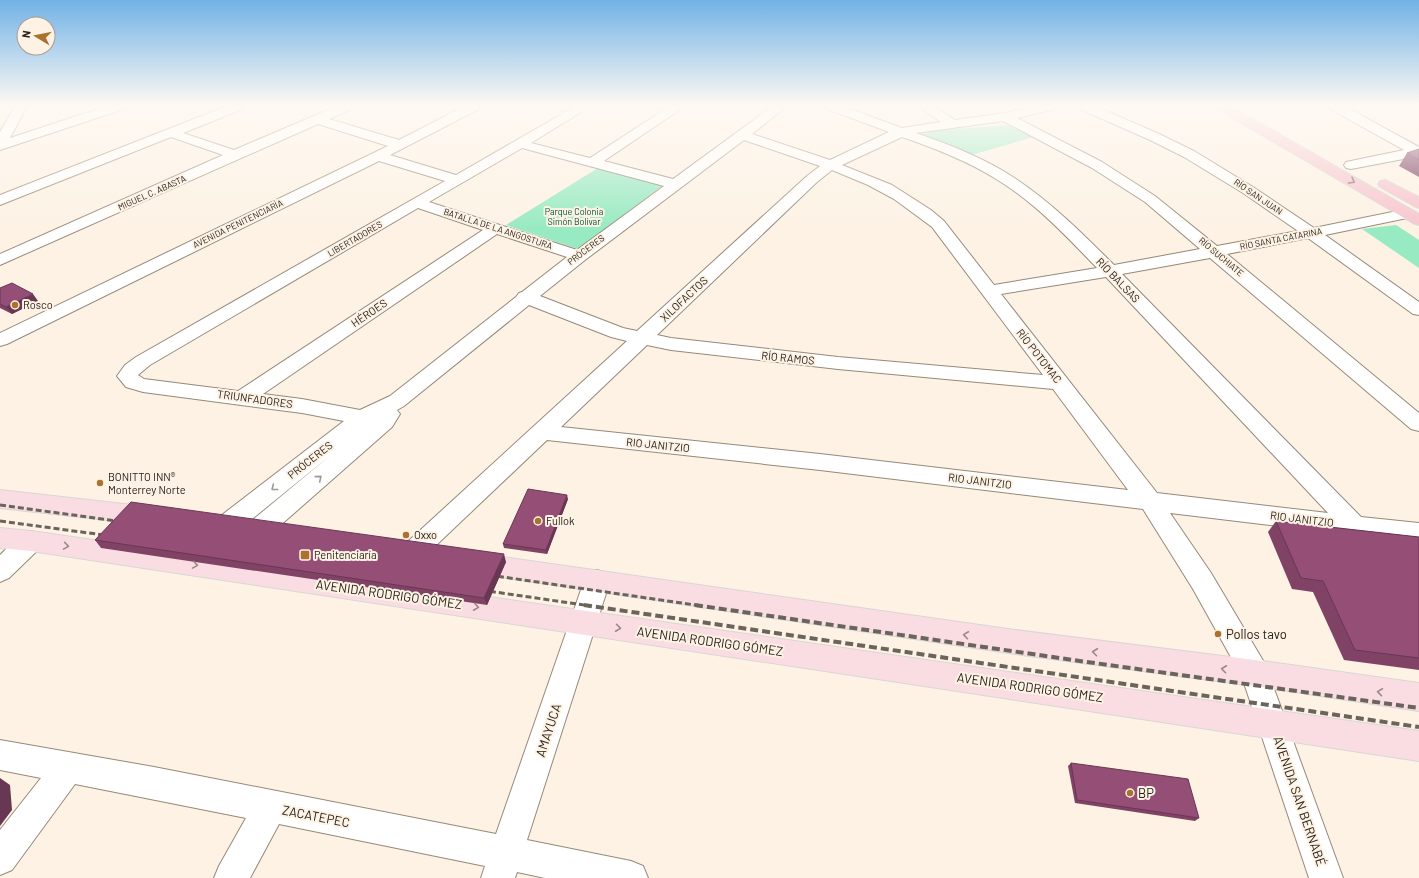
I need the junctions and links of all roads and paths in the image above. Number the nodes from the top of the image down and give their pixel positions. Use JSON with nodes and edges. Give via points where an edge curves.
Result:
{"nodes":[{"id":1,"x":135,"y":147,"type":"edge"},
{"id":2,"x":212,"y":147,"type":"edge"},
{"id":3,"x":254,"y":147,"type":"edge"},
{"id":4,"x":382,"y":147,"type":"edge"},
{"id":5,"x":395,"y":147,"type":"edge"},
{"id":6,"x":516,"y":147,"type":"edge"},
{"id":7,"x":533,"y":147,"type":"edge"},
{"id":8,"x":616,"y":147,"type":"edge"},
{"id":9,"x":726,"y":147,"type":"edge"},
{"id":10,"x":781,"y":147,"type":"edge"},
{"id":11,"x":868,"y":147,"type":"edge"},
{"id":12,"x":940,"y":147,"type":"edge"},
{"id":13,"x":1062,"y":147,"type":"edge"},
{"id":14,"x":1173,"y":147,"type":"edge"},
{"id":15,"x":1296,"y":147,"type":"edge"},
{"id":16,"x":1318,"y":147,"type":"edge"},
{"id":17,"x":1409,"y":147,"type":"edge"},
{"id":18,"x":389,"y":150,"type":"junction"},
{"id":19,"x":1324,"y":150,"type":"dead end"},
{"id":20,"x":1418,"y":152,"type":"edge"},
{"id":21,"x":235,"y":155,"type":"junction"},
{"id":22,"x":1338,"y":158,"type":"dead end"},
{"id":23,"x":593,"y":162,"type":"junction"},
{"id":24,"x":830,"y":164,"type":"junction"},
{"id":25,"x":1352,"y":165,"type":"junction"},
{"id":26,"x":464,"y":176,"type":"junction"},
{"id":27,"x":674,"y":184,"type":"junction"},
{"id":28,"x":1412,"y":196,"type":"edge"},
{"id":29,"x":0,"y":200,"type":"edge"},
{"id":30,"x":417,"y":203,"type":"junction"},
{"id":31,"x":1415,"y":212,"type":"edge"},
{"id":32,"x":496,"y":228,"type":"junction"},
{"id":33,"x":1311,"y":233,"type":"junction"},
{"id":34,"x":1215,"y":252,"type":"junction"},
{"id":35,"x":578,"y":256,"type":"junction"},
{"id":36,"x":0,"y":260,"type":"edge"},
{"id":37,"x":1110,"y":272,"type":"junction"},
{"id":38,"x":989,"y":291,"type":"junction"},
{"id":39,"x":525,"y":297,"type":"junction"},
{"id":40,"x":1419,"y":310,"type":"edge"},
{"id":41,"x":641,"y":339,"type":"junction"},
{"id":42,"x":0,"y":340,"type":"edge"},
{"id":43,"x":128,"y":376,"type":"joint"},
{"id":44,"x":1059,"y":383,"type":"junction"},
{"id":45,"x":242,"y":398,"type":"junction"},
{"id":46,"x":374,"y":420,"type":"junction"},
{"id":47,"x":1419,"y":424,"type":"edge"},
{"id":48,"x":540,"y":432,"type":"junction"},
{"id":49,"x":0,"y":499,"type":"edge"},
{"id":50,"x":1150,"y":501,"type":"junction"},
{"id":51,"x":172,"y":519,"type":"edge"},
{"id":52,"x":216,"y":524,"type":"joint"},
{"id":53,"x":1354,"y":525,"type":"junction"},
{"id":54,"x":258,"y":530,"type":"junction"},
{"id":55,"x":1419,"y":532,"type":"edge"},
{"id":56,"x":288,"y":535,"type":"edge"},
{"id":57,"x":0,"y":538,"type":"edge"},
{"id":58,"x":31,"y":540,"type":"junction"},
{"id":59,"x":381,"y":549,"type":"edge"},
{"id":60,"x":412,"y":553,"type":"junction"},
{"id":61,"x":0,"y":571,"type":"edge"},
{"id":62,"x":598,"y":581,"type":"junction"},
{"id":63,"x":371,"y":592,"type":"junction"},
{"id":64,"x":583,"y":623,"type":"junction"},
{"id":65,"x":1255,"y":673,"type":"junction"},
{"id":66,"x":1419,"y":697,"type":"edge"},
{"id":67,"x":1274,"y":723,"type":"junction"},
{"id":68,"x":1419,"y":746,"type":"edge"},
{"id":69,"x":0,"y":755,"type":"edge"},
{"id":70,"x":69,"y":767,"type":"junction"},
{"id":71,"x":270,"y":807,"type":"junction"},
{"id":72,"x":0,"y":858,"type":"edge"},
{"id":73,"x":502,"y":866,"type":"edge"},
{"id":74,"x":231,"y":878,"type":"edge"},
{"id":75,"x":631,"y":878,"type":"edge"},
{"id":76,"x":1326,"y":878,"type":"edge"}],
"edges":[{"from":1,"to":29,"type":"street"},
{"from":2,"to":21,"type":"street"},
{"from":3,"to":21,"type":"street","name":"MIGUEL C. ABASTA"},
{"from":4,"to":18,"type":"street"},
{"from":5,"to":18,"type":"street","name":"AVENIDA PENITENCIARÍA"},
{"from":6,"to":26,"type":"street","name":"LIBERTADORES"},
{"from":7,"to":23,"type":"street"},
{"from":8,"to":23,"type":"street"},
{"from":9,"to":27,"type":"street","name":"PRÓCERES"},
{"from":10,"to":24,"type":"street","name":"RÍO POTOMAC"},
{"from":11,"to":24,"type":"street","name":"XILOFACTOS"},
{"from":12,"to":37,"type":"street","name":"RÍO BALSAS","via":[[994,171],[1039,203]]},
{"from":13,"to":34,"type":"street","name":"RÍO SUCHIATE","via":[[1097,165],[1150,199]]},
{"from":14,"to":33,"type":"street","name":"RÍO SAN JUAN","via":[[1223,174]]},
{"from":15,"to":31,"type":"highway","one_way":true},
{"from":16,"to":19,"type":"highway"},
{"from":17,"to":20,"type":"street"},
{"from":18,"to":26,"type":"street"},
{"from":18,"to":42,"type":"street","name":"AVENIDA PENITENCIARÍA"},
{"from":20,"to":25,"type":"street"},
{"from":21,"to":36,"type":"street","name":"MIGUEL C. ABASTA"},
{"from":22,"to":25,"type":"highway"},
{"from":23,"to":27,"type":"street"},
{"from":24,"to":38,"type":"street","name":"RÍO POTOMAC","via":[[869,179],[904,197],[924,211],[938,224]]},
{"from":24,"to":41,"type":"street","name":"XILOFACTOS"},
{"from":25,"to":28,"type":"highway"},
{"from":26,"to":30,"type":"street","name":"LIBERTADORES"},
{"from":27,"to":35,"type":"street","name":"PRÓCERES"},
{"from":28,"to":31,"type":"highway"},
{"from":30,"to":32,"type":"street","name":"BATALLA DE LA ANGOSTURA"},
{"from":30,"to":43,"type":"street","name":"LIBERTADORES","via":[[143,361],[132,369]]},
{"from":31,"to":33,"type":"street","name":"RÍO SANTA CATARINA"},
{"from":32,"to":35,"type":"street","name":"BATALLA DE LA ANGOSTURA"},
{"from":32,"to":45,"type":"street","name":"HÉROES"},
{"from":33,"to":34,"type":"street","name":"RÍO SANTA CATARINA"},
{"from":33,"to":40,"type":"street","name":"RÍO SAN JUAN"},
{"from":34,"to":37,"type":"street","name":"RÍO SANTA CATARINA"},
{"from":34,"to":47,"type":"street","name":"RÍO SUCHIATE"},
{"from":35,"to":39,"type":"street","name":"PRÓCERES"},
{"from":37,"to":38,"type":"street","name":"RÍO SANTA CATARINA"},
{"from":37,"to":53,"type":"street","name":"RÍO BALSAS"},
{"from":38,"to":44,"type":"street","name":"RÍO POTOMAC"},
{"from":39,"to":41,"type":"street","name":"RÍO RAMOS","via":[[601,327]]},
{"from":39,"to":46,"type":"street","name":"PRÓCERES"},
{"from":41,"to":44,"type":"street","name":"RÍO RAMOS","via":[[705,349],[838,363]]},
{"from":41,"to":48,"type":"street","name":"XILOFACTOS"},
{"from":43,"to":45,"type":"street","name":"TRIUNFADORES","via":[[133,382],[143,385]]},
{"from":44,"to":50,"type":"street","name":"RÍO POTOMAC"},
{"from":45,"to":46,"type":"street","name":"TRIUNFADORES"},
{"from":46,"to":52,"type":"street","name":"PRÓCERES","one_way":true},
{"from":54,"to":46,"type":"street","name":"PRÓCERES","one_way":true},
{"from":48,"to":50,"type":"street","name":"RIO JANITZIO"},
{"from":48,"to":60,"type":"street","name":"XILOFACTOS"},
{"from":49,"to":51,"type":"main road"},
{"from":50,"to":53,"type":"street","name":"RIO JANITZIO"},
{"from":50,"to":65,"type":"street","name":"RÍO POTOMAC","via":[[1202,581]]},
{"from":52,"to":54,"type":"main road"},
{"from":53,"to":55,"type":"street","name":"RIO JANITZIO"},
{"from":54,"to":56,"type":"main road"},
{"from":57,"to":58,"type":"main road","name":"AVENIDA RODRIGO GÓMEZ"},
{"from":58,"to":61,"type":"street"},
{"from":58,"to":63,"type":"main road","name":"AVENIDA RODRIGO GÓMEZ","one_way":true},
{"from":59,"to":60,"type":"main road"},
{"from":60,"to":62,"type":"main road"},
{"from":60,"to":63,"type":"street","name":"XILOFACTOS"},
{"from":62,"to":64,"type":"street","name":"AMAYUCA"},
{"from":65,"to":62,"type":"main road","one_way":true},
{"from":63,"to":64,"type":"main road","name":"AVENIDA RODRIGO GÓMEZ","one_way":true},
{"from":64,"to":67,"type":"main road","name":"AVENIDA RODRIGO GÓMEZ","one_way":true},
{"from":64,"to":73,"type":"street","name":"AMAYUCA"},
{"from":66,"to":65,"type":"main road","one_way":true},
{"from":65,"to":67,"type":"street","name":"AVENIDA SAN BERNABÉ"},
{"from":67,"to":68,"type":"main road","name":"AVENIDA RODRIGO GÓMEZ"},
{"from":67,"to":76,"type":"street","name":"AVENIDA SAN BERNABÉ"},
{"from":69,"to":70,"type":"street","name":"ZACATEPEC"},
{"from":70,"to":71,"type":"street","name":"ZACATEPEC"},
{"from":70,"to":72,"type":"street"},
{"from":71,"to":73,"type":"street","name":"ZACATEPEC"},
{"from":71,"to":74,"type":"street"},
{"from":73,"to":75,"type":"street","name":"ZACATEPEC"}]}
